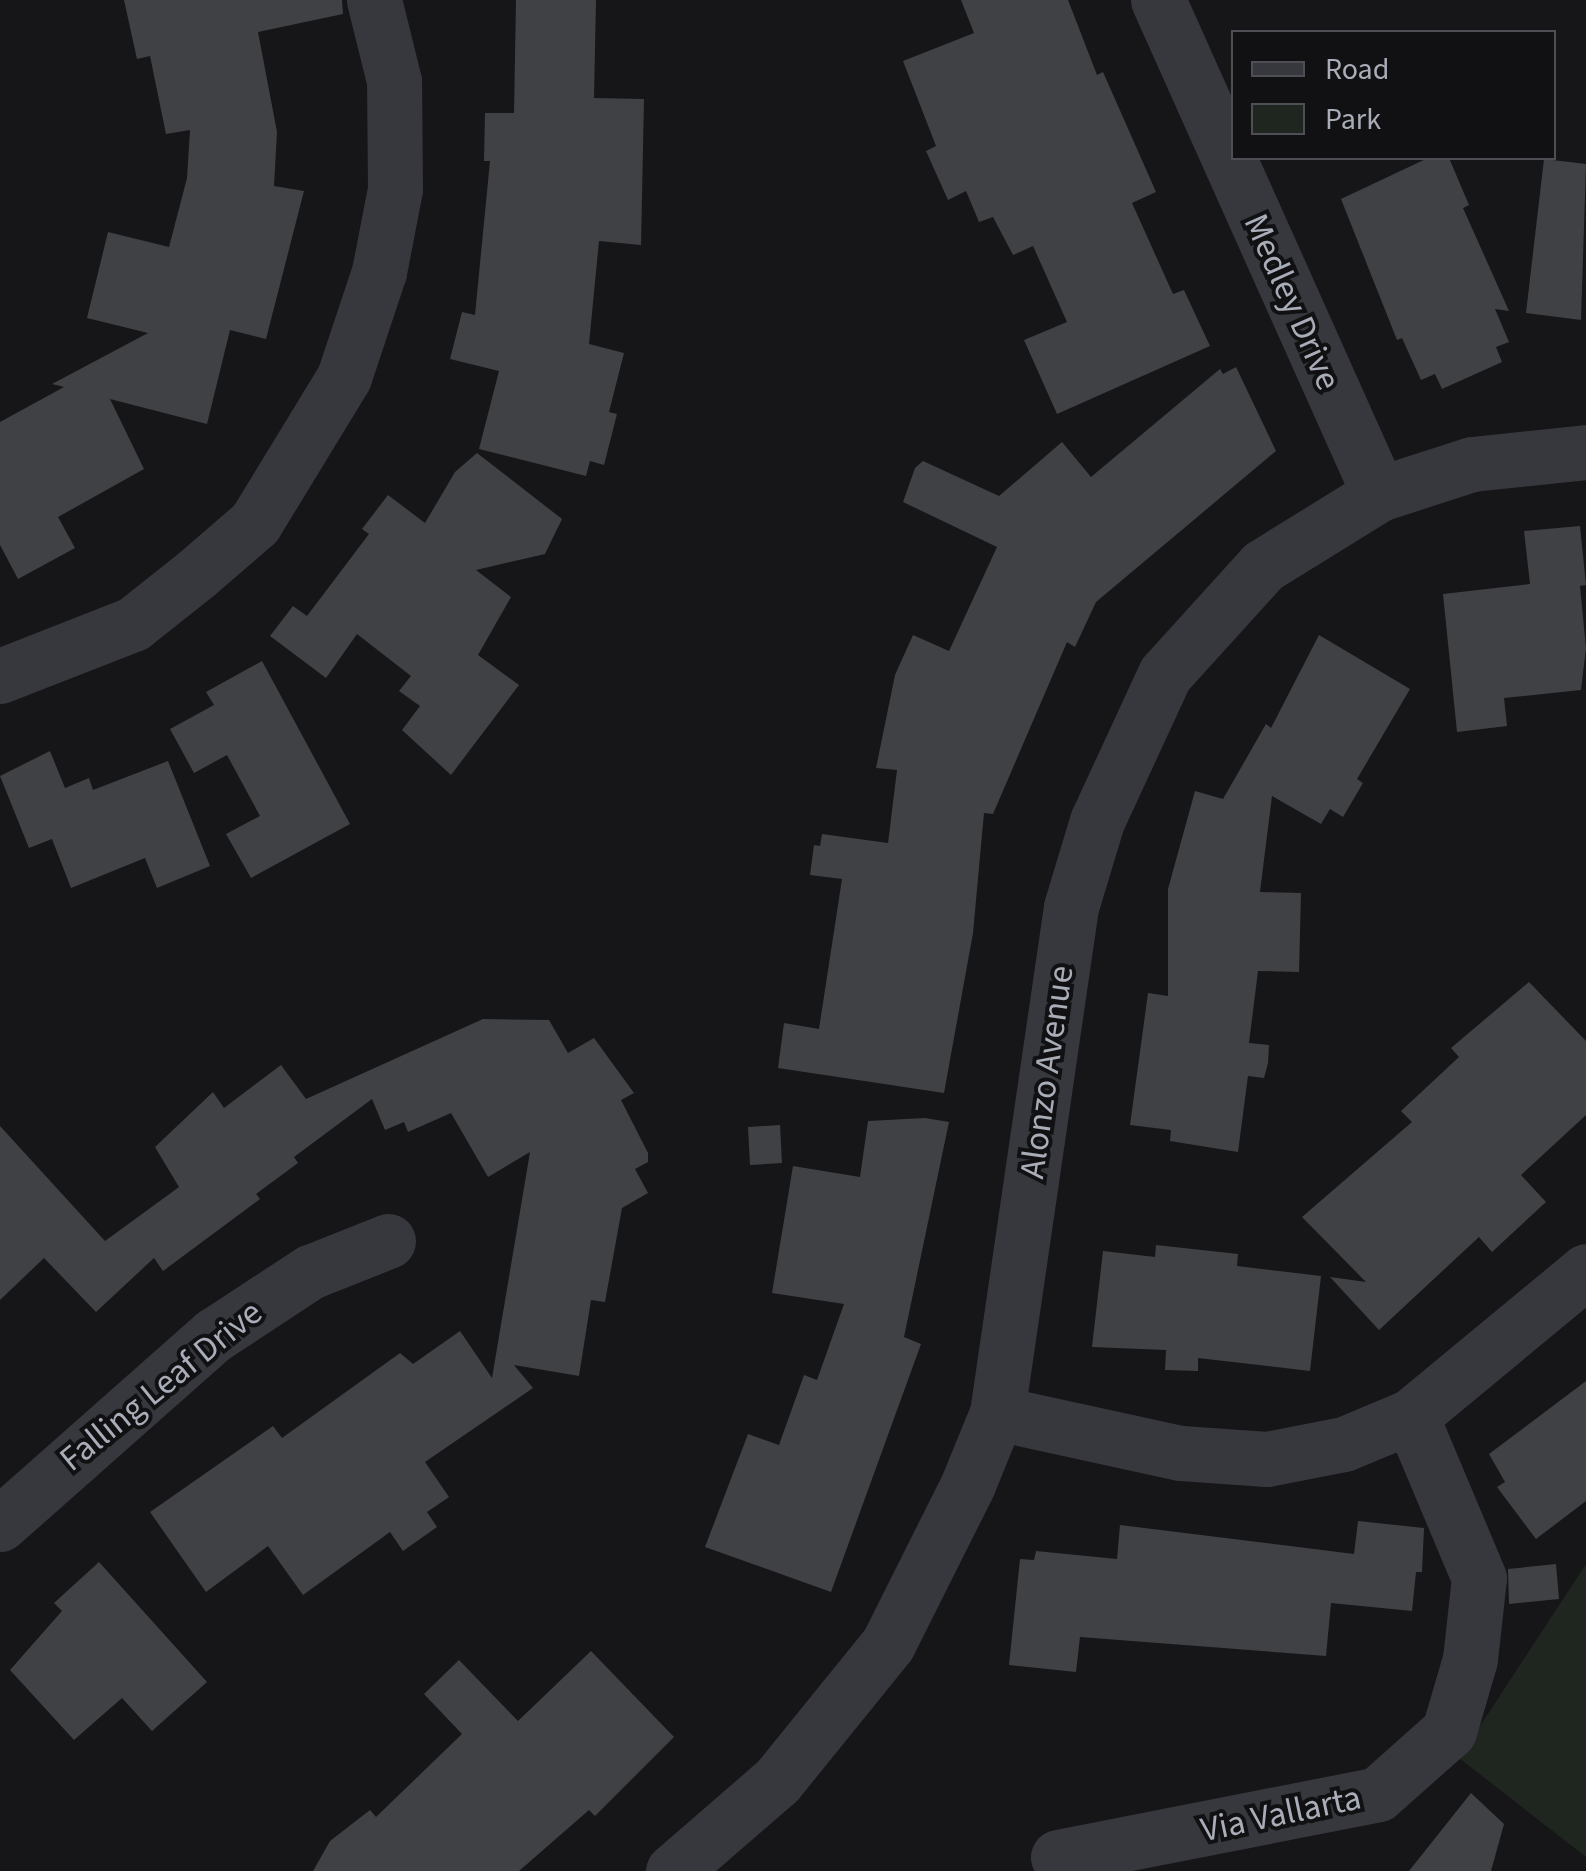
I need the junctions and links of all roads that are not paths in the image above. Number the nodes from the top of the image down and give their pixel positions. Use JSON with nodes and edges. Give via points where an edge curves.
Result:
{"nodes":[{"id":1,"x":374,"y":0,"type":"edge"},
{"id":2,"x":1158,"y":0,"type":"edge"},
{"id":3,"x":1586,"y":452,"type":"edge"},
{"id":4,"x":1379,"y":494,"type":"junction"},
{"id":5,"x":0,"y":676,"type":"edge"},
{"id":6,"x":388,"y":1241,"type":"dead end"},
{"id":7,"x":1586,"y":1271,"type":"edge"},
{"id":8,"x":997,"y":1413,"type":"junction"},
{"id":9,"x":1412,"y":1416,"type":"junction"},
{"id":10,"x":0,"y":1524,"type":"edge"},
{"id":11,"x":1058,"y":1857,"type":"dead end"},
{"id":12,"x":673,"y":1871,"type":"edge"}],
"edges":[{"from":1,"to":5,"type":"street","via":[[394,81],[395,189],[379,272],[344,377],[255,523],[211,562],[133,624]]},
{"from":2,"to":4,"type":"street","name":"Medley Drive"},
{"from":3,"to":4,"type":"street","name":"Alonzo Avenue","via":[[1472,464]]},
{"from":4,"to":8,"type":"street","name":"Alonzo Avenue","via":[[1262,566],[1205,625],[1164,674],[1097,821],[1072,908]]},
{"from":6,"to":10,"type":"street","name":"Falling Leaf Drive","via":[[310,1272],[214,1335]]},
{"from":7,"to":9,"type":"street"},
{"from":8,"to":9,"type":"street","via":[[1180,1453],[1267,1458],[1344,1444]]},
{"from":8,"to":12,"type":"street","name":"Alonzo Avenue","via":[[888,1644],[776,1780]]},
{"from":9,"to":11,"type":"street","name":"Via Vallarta","via":[[1479,1578],[1470,1659],[1449,1731],[1378,1794]]}]}
